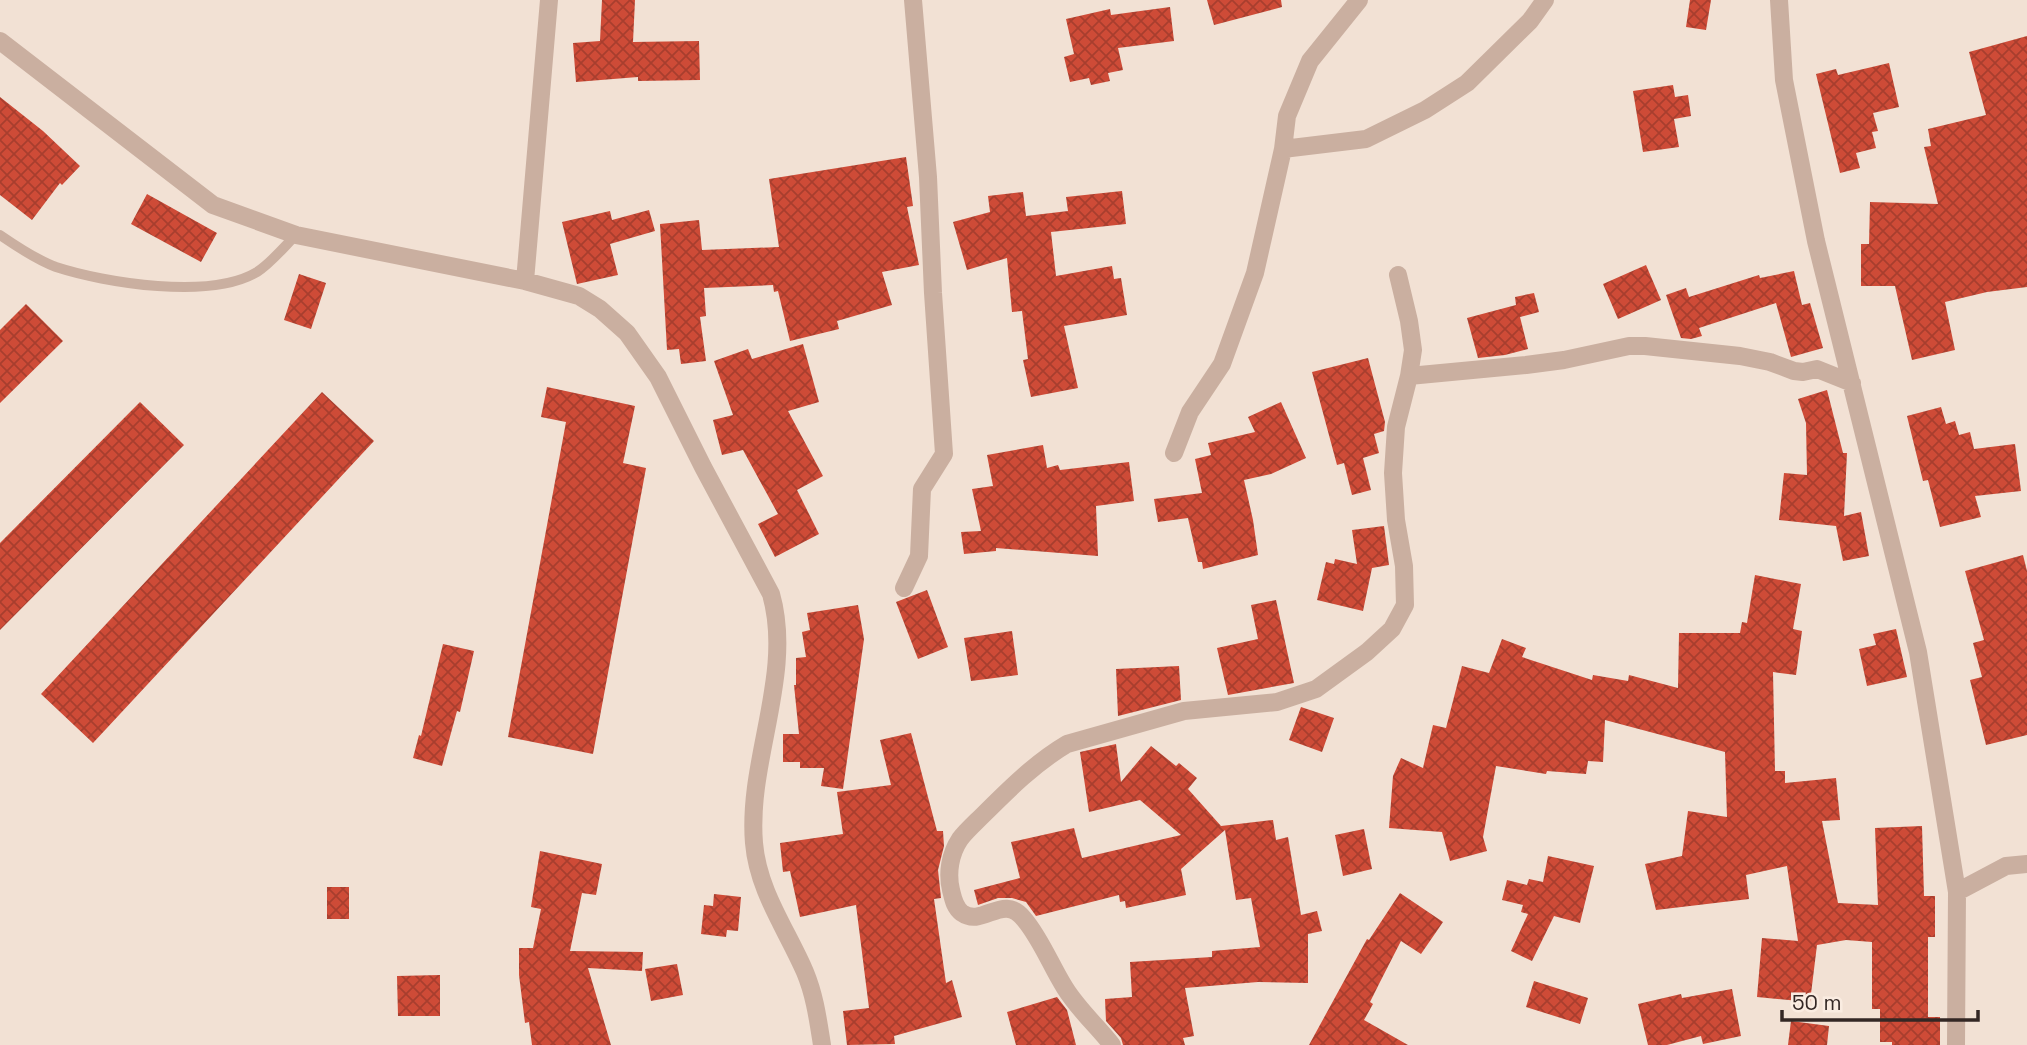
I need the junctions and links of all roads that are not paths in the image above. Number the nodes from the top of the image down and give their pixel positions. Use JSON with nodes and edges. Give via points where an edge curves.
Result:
{"nodes":[{"id":1,"x":549,"y":0,"type":"edge"},
{"id":2,"x":913,"y":0,"type":"edge"},
{"id":3,"x":1359,"y":0,"type":"edge"},
{"id":4,"x":1545,"y":0,"type":"edge"},
{"id":5,"x":1779,"y":0,"type":"edge"},
{"id":6,"x":0,"y":41,"type":"edge"},
{"id":7,"x":1283,"y":149,"type":"junction"},
{"id":8,"x":0,"y":235,"type":"edge"},
{"id":9,"x":296,"y":235,"type":"junction"},
{"id":10,"x":1398,"y":275,"type":"dead end"},
{"id":11,"x":524,"y":281,"type":"junction"},
{"id":12,"x":1409,"y":376,"type":"junction"},
{"id":13,"x":1852,"y":383,"type":"junction"},
{"id":14,"x":1174,"y":453,"type":"dead end"},
{"id":15,"x":904,"y":588,"type":"dead end"},
{"id":16,"x":2027,"y":864,"type":"edge"},
{"id":17,"x":1957,"y":892,"type":"junction"},
{"id":18,"x":822,"y":1045,"type":"edge"},
{"id":19,"x":1112,"y":1045,"type":"edge"},
{"id":20,"x":1956,"y":1045,"type":"edge"}],
"edges":[{"from":1,"to":11,"type":"street"},
{"from":2,"to":15,"type":"street","via":[[944,454],[922,489],[919,556]]},
{"from":3,"to":7,"type":"street","via":[[1310,61],[1287,116]]},
{"from":4,"to":7,"type":"street","via":[[1467,83],[1425,110],[1366,139]]},
{"from":5,"to":13,"type":"street","via":[[1784,80],[1816,241]]},
{"from":6,"to":9,"type":"street","via":[[213,205]]},
{"from":7,"to":14,"type":"street","via":[[1246,299],[1222,364],[1190,412]]},
{"from":8,"to":9,"type":"lane","via":[[54,266],[164,287],[226,283],[257,272]]},
{"from":9,"to":11,"type":"street"},
{"from":10,"to":12,"type":"street","via":[[1413,350]]},
{"from":11,"to":18,"type":"street","via":[[579,296],[626,333],[658,377],[771,594],[778,657],[758,765],[754,846],[767,895],[812,992]]},
{"from":12,"to":13,"type":"street","via":[[1526,365],[1645,346],[1740,356],[1794,371],[1817,369]]},
{"from":12,"to":19,"type":"street","via":[[1396,427],[1393,474],[1405,605],[1392,629],[1316,689],[1277,702],[1184,711],[1067,744],[1024,776],[960,839],[949,866],[955,906],[970,916],[1004,908],[1018,913],[1066,990]]},
{"from":13,"to":17,"type":"street","via":[[1918,652]]},
{"from":16,"to":17,"type":"street","via":[[2006,866]]},
{"from":17,"to":20,"type":"street"}]}
